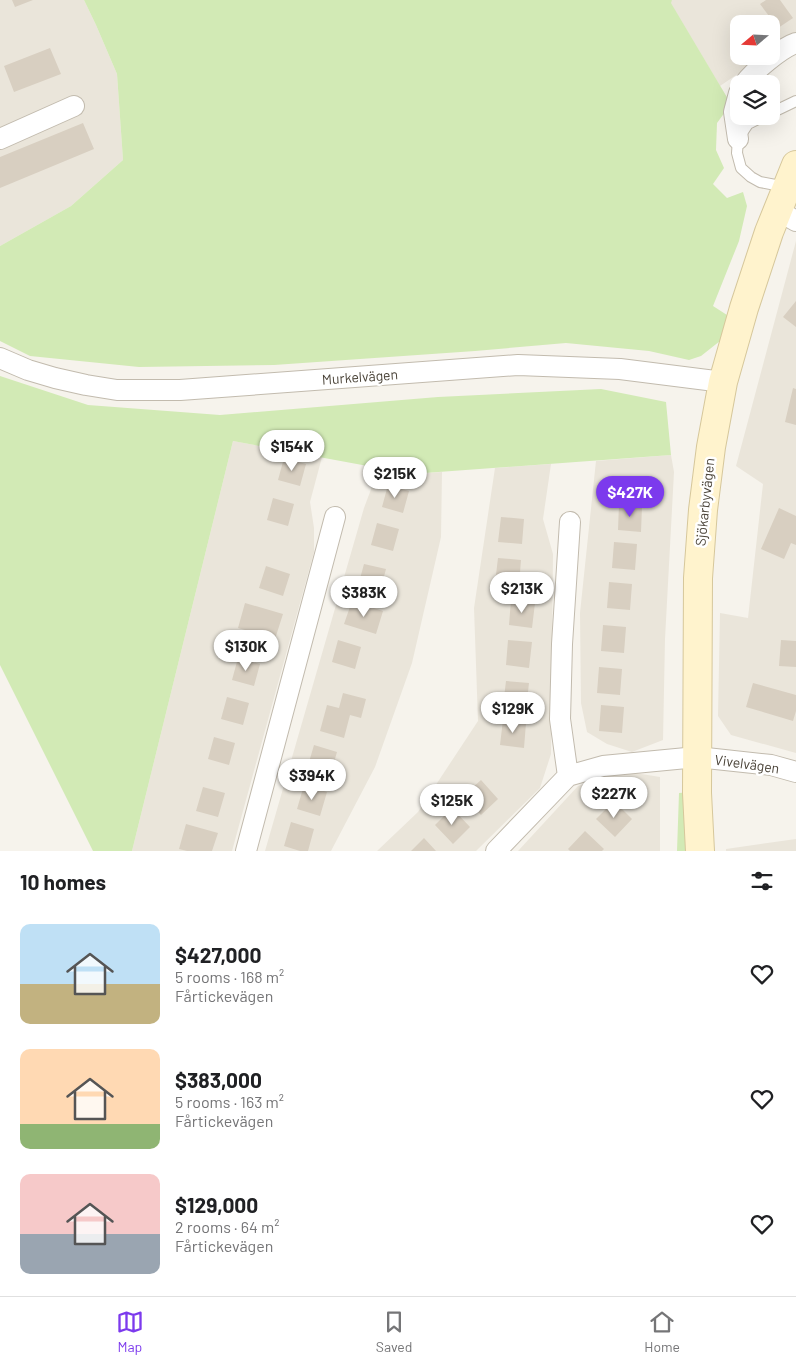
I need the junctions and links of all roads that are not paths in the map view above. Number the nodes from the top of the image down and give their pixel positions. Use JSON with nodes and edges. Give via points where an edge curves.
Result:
{"nodes":[{"id":1,"x":796,"y":43,"type":"edge"},
{"id":2,"x":752,"y":75,"type":"edge"},
{"id":3,"x":796,"y":101,"type":"edge"},
{"id":4,"x":74,"y":106,"type":"dead end"},
{"id":5,"x":780,"y":109,"type":"edge"},
{"id":6,"x":736,"y":125,"type":"edge"},
{"id":7,"x":747,"y":125,"type":"edge"},
{"id":8,"x":0,"y":139,"type":"edge"},
{"id":9,"x":738,"y":139,"type":"junction"},
{"id":10,"x":789,"y":196,"type":"edge"},
{"id":11,"x":0,"y":358,"type":"edge"},
{"id":12,"x":723,"y":382,"type":"junction"},
{"id":13,"x":335,"y":517,"type":"dead end"},
{"id":14,"x":570,"y":522,"type":"dead end"},
{"id":15,"x":697,"y":757,"type":"junction"},
{"id":16,"x":796,"y":772,"type":"edge"},
{"id":17,"x":568,"y":776,"type":"junction"},
{"id":18,"x":246,"y":851,"type":"edge"},
{"id":19,"x":496,"y":851,"type":"edge"},
{"id":20,"x":700,"y":851,"type":"edge"}],
"edges":[{"from":1,"to":2,"type":"street"},
{"from":3,"to":5,"type":"lane"},
{"from":4,"to":8,"type":"street"},
{"from":6,"to":9,"type":"street"},
{"from":7,"to":9,"type":"lane"},
{"from":9,"to":10,"type":"lane","via":[[741,168],[751,177]]},
{"from":10,"to":12,"type":"street","name":"Sjökarbyvägen","via":[[744,308]]},
{"from":11,"to":12,"type":"street","name":"Murkelvägen","via":[[56,378],[117,390],[180,390],[518,365],[620,369]]},
{"from":12,"to":15,"type":"street","name":"Sjökarbyvägen","via":[[705,492],[698,578]]},
{"from":13,"to":18,"type":"street"},
{"from":14,"to":17,"type":"street","via":[[560,719]]},
{"from":15,"to":16,"type":"street","name":"Vivelvägen","via":[[771,765]]},
{"from":15,"to":17,"type":"street","name":"Vivelvägen","via":[[603,766]]},
{"from":15,"to":20,"type":"street","name":"Sjökarbyvägen"},
{"from":17,"to":19,"type":"street"}]}
